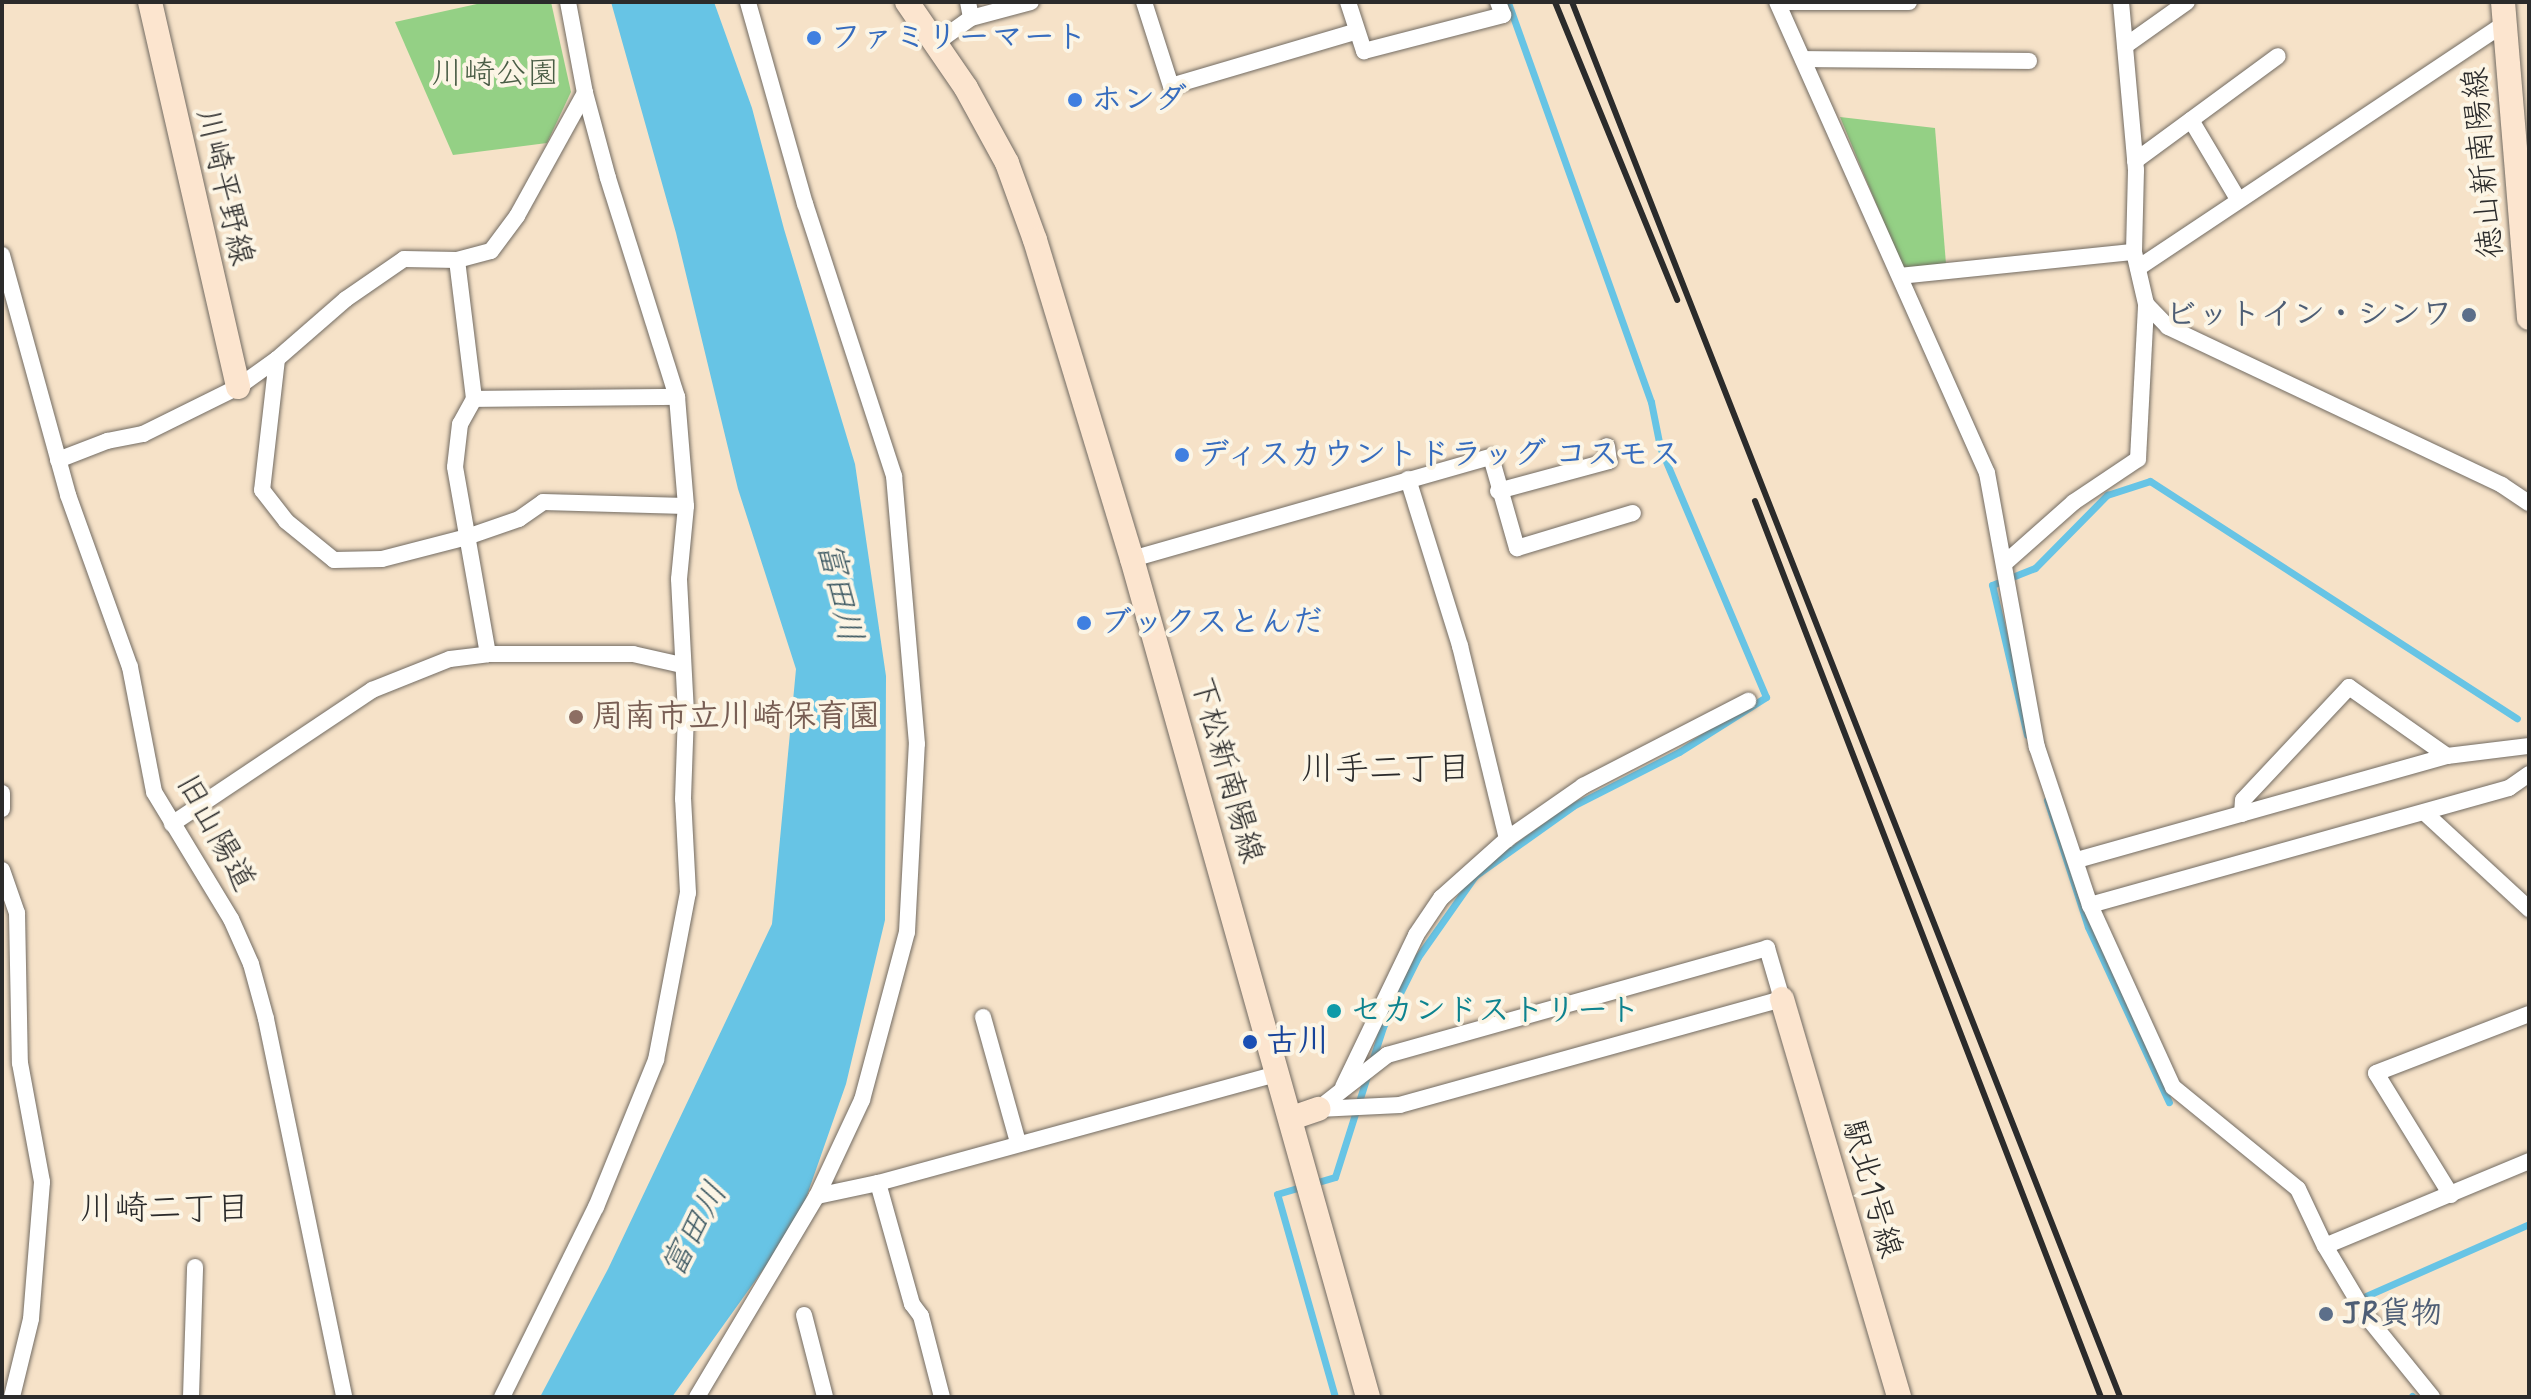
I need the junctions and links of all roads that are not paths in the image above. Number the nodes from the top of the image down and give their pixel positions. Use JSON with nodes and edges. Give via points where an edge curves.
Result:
{"nodes":[{"id":1,"x":150,"y":2,"type":"edge"},
{"id":2,"x":568,"y":2,"type":"edge"},
{"id":3,"x":748,"y":2,"type":"edge"},
{"id":4,"x":907,"y":2,"type":"edge"},
{"id":5,"x":1031,"y":2,"type":"edge"},
{"id":6,"x":1144,"y":2,"type":"edge"},
{"id":7,"x":1348,"y":2,"type":"edge"},
{"id":8,"x":1498,"y":2,"type":"edge"},
{"id":9,"x":1777,"y":2,"type":"edge"},
{"id":10,"x":1789,"y":2,"type":"edge"},
{"id":11,"x":1802,"y":2,"type":"edge"},
{"id":12,"x":1909,"y":2,"type":"edge"},
{"id":13,"x":2121,"y":2,"type":"edge"},
{"id":14,"x":2187,"y":2,"type":"edge"},
{"id":15,"x":970,"y":10,"type":"edge"},
{"id":16,"x":2503,"y":13,"type":"edge"},
{"id":17,"x":1355,"y":32,"type":"junction"},
{"id":18,"x":936,"y":43,"type":"junction"},
{"id":19,"x":2125,"y":46,"type":"junction"},
{"id":20,"x":2278,"y":56,"type":"dead end"},
{"id":21,"x":1803,"y":59,"type":"junction"},
{"id":22,"x":2029,"y":61,"type":"dead end"},
{"id":23,"x":585,"y":93,"type":"junction"},
{"id":24,"x":2191,"y":120,"type":"junction"},
{"id":25,"x":2135,"y":161,"type":"junction"},
{"id":26,"x":2238,"y":199,"type":"junction"},
{"id":27,"x":2,"y":255,"type":"edge"},
{"id":28,"x":457,"y":260,"type":"junction"},
{"id":29,"x":2136,"y":260,"type":"junction"},
{"id":30,"x":1900,"y":276,"type":"junction"},
{"id":31,"x":2146,"y":304,"type":"junction"},
{"id":32,"x":2529,"y":318,"type":"edge"},
{"id":33,"x":277,"y":359,"type":"junction"},
{"id":34,"x":238,"y":387,"type":"junction"},
{"id":35,"x":677,"y":397,"type":"junction"},
{"id":36,"x":474,"y":399,"type":"junction"},
{"id":37,"x":1607,"y":446,"type":"dead end"},
{"id":38,"x":58,"y":460,"type":"junction"},
{"id":39,"x":1408,"y":479,"type":"junction"},
{"id":40,"x":1498,"y":491,"type":"junction"},
{"id":41,"x":2529,"y":503,"type":"edge"},
{"id":42,"x":686,"y":506,"type":"junction"},
{"id":43,"x":1633,"y":513,"type":"dead end"},
{"id":44,"x":467,"y":537,"type":"junction"},
{"id":45,"x":1132,"y":559,"type":"junction"},
{"id":46,"x":2005,"y":563,"type":"junction"},
{"id":47,"x":488,"y":654,"type":"junction"},
{"id":48,"x":682,"y":665,"type":"junction"},
{"id":49,"x":1748,"y":701,"type":"dead end"},
{"id":50,"x":2529,"y":746,"type":"edge"},
{"id":51,"x":2447,"y":756,"type":"junction"},
{"id":52,"x":2529,"y":774,"type":"edge"},
{"id":53,"x":2,"y":793,"type":"edge"},
{"id":54,"x":2,"y":809,"type":"edge"},
{"id":55,"x":2425,"y":813,"type":"junction"},
{"id":56,"x":2242,"y":814,"type":"junction"},
{"id":57,"x":172,"y":824,"type":"junction"},
{"id":58,"x":1507,"y":839,"type":"junction"},
{"id":59,"x":2077,"y":860,"type":"junction"},
{"id":60,"x":2,"y":870,"type":"edge"},
{"id":61,"x":2090,"y":905,"type":"junction"},
{"id":62,"x":2529,"y":909,"type":"edge"},
{"id":63,"x":1782,"y":999,"type":"junction"},
{"id":64,"x":2529,"y":1014,"type":"edge"},
{"id":65,"x":983,"y":1017,"type":"dead end"},
{"id":66,"x":1279,"y":1073,"type":"junction"},
{"id":67,"x":1342,"y":1088,"type":"junction"},
{"id":68,"x":1318,"y":1109,"type":"junction"},
{"id":69,"x":1292,"y":1118,"type":"junction"},
{"id":70,"x":1018,"y":1142,"type":"junction"},
{"id":71,"x":2529,"y":1161,"type":"edge"},
{"id":72,"x":878,"y":1183,"type":"junction"},
{"id":73,"x":2451,"y":1195,"type":"junction"},
{"id":74,"x":817,"y":1196,"type":"junction"},
{"id":75,"x":2325,"y":1246,"type":"junction"},
{"id":76,"x":195,"y":1267,"type":"dead end"},
{"id":77,"x":804,"y":1315,"type":"dead end"},
{"id":78,"x":12,"y":1397,"type":"edge"},
{"id":79,"x":191,"y":1397,"type":"edge"},
{"id":80,"x":344,"y":1397,"type":"edge"},
{"id":81,"x":502,"y":1397,"type":"edge"},
{"id":82,"x":697,"y":1397,"type":"edge"},
{"id":83,"x":825,"y":1397,"type":"edge"},
{"id":84,"x":942,"y":1397,"type":"edge"},
{"id":85,"x":1368,"y":1397,"type":"edge"},
{"id":86,"x":1899,"y":1397,"type":"edge"},
{"id":87,"x":2432,"y":1397,"type":"edge"}],
"edges":[{"from":1,"to":34,"type":"main road","name":"川崎平野線"},
{"from":2,"to":23,"type":"street"},
{"from":3,"to":74,"type":"street","via":[[805,204],[894,476],[917,744],[907,932],[862,1100]]},
{"from":4,"to":18,"type":"main road","name":"下松新南陽線"},
{"from":5,"to":15,"type":"street"},
{"from":6,"to":17,"type":"street","via":[[1171,86]]},
{"from":7,"to":17,"type":"street"},
{"from":8,"to":17,"type":"street","via":[[1503,15],[1364,51]]},
{"from":9,"to":21,"type":"street"},
{"from":10,"to":11,"type":"street"},
{"from":11,"to":12,"type":"street"},
{"from":13,"to":19,"type":"street"},
{"from":14,"to":19,"type":"street"},
{"from":15,"to":18,"type":"street"},
{"from":16,"to":26,"type":"street"},
{"from":16,"to":32,"type":"main road","name":"徳山新南陽線"},
{"from":18,"to":45,"type":"main road","name":"下松新南陽線","via":[[1007,163]]},
{"from":19,"to":25,"type":"street"},
{"from":20,"to":24,"type":"street"},
{"from":21,"to":22,"type":"street"},
{"from":21,"to":30,"type":"street"},
{"from":23,"to":28,"type":"street","via":[[517,216],[491,251]]},
{"from":23,"to":35,"type":"street"},
{"from":24,"to":25,"type":"street"},
{"from":24,"to":26,"type":"street"},
{"from":25,"to":29,"type":"street"},
{"from":26,"to":29,"type":"street"},
{"from":27,"to":38,"type":"street","name":"旧山陽道"},
{"from":28,"to":33,"type":"street","via":[[404,259],[346,299]]},
{"from":28,"to":36,"type":"street"},
{"from":29,"to":30,"type":"street"},
{"from":29,"to":31,"type":"street"},
{"from":30,"to":46,"type":"street","via":[[1987,473]]},
{"from":31,"to":41,"type":"street","via":[[2168,327],[2502,485]]},
{"from":31,"to":46,"type":"street","via":[[2138,459],[2074,502]]},
{"from":33,"to":34,"type":"street"},
{"from":33,"to":44,"type":"street","via":[[262,490],[286,521],[334,560],[382,559]]},
{"from":34,"to":38,"type":"street","via":[[143,434]]},
{"from":35,"to":36,"type":"street"},
{"from":35,"to":42,"type":"street"},
{"from":36,"to":44,"type":"street","via":[[460,424],[455,467]]},
{"from":37,"to":40,"type":"street","via":[[1609,461]]},
{"from":38,"to":57,"type":"street","name":"旧山陽道","via":[[130,667],[154,792]]},
{"from":39,"to":40,"type":"street","via":[[1491,457]]},
{"from":39,"to":45,"type":"street"},
{"from":39,"to":58,"type":"street","via":[[1460,646]]},
{"from":40,"to":43,"type":"street","via":[[1517,548]]},
{"from":42,"to":44,"type":"street","via":[[543,502],[519,519]]},
{"from":42,"to":48,"type":"street","via":[[679,579]]},
{"from":44,"to":47,"type":"street"},
{"from":45,"to":66,"type":"main road","name":"下松新南陽線"},
{"from":46,"to":59,"type":"street","via":[[2037,747]]},
{"from":47,"to":48,"type":"street","via":[[633,654]]},
{"from":47,"to":57,"type":"street","via":[[450,659],[372,690]]},
{"from":48,"to":81,"type":"street","via":[[688,893],[656,1060],[596,1207]]},
{"from":49,"to":58,"type":"street","via":[[1583,786]]},
{"from":50,"to":51,"type":"street"},
{"from":51,"to":56,"type":"street"},
{"from":51,"to":56,"type":"street","via":[[2349,687],[2243,800]]},
{"from":52,"to":55,"type":"street","via":[[2509,788]]},
{"from":53,"to":54,"type":"street"},
{"from":55,"to":61,"type":"street"},
{"from":55,"to":62,"type":"street"},
{"from":56,"to":59,"type":"street"},
{"from":57,"to":80,"type":"street","name":"旧山陽道","via":[[231,919],[251,964]]},
{"from":58,"to":67,"type":"street","via":[[1441,898],[1416,935]]},
{"from":59,"to":61,"type":"street"},
{"from":60,"to":78,"type":"street","via":[[17,913],[20,1063],[42,1182],[31,1319]]},
{"from":61,"to":75,"type":"street","via":[[2173,1087],[2298,1189]]},
{"from":63,"to":67,"type":"street","via":[[1767,948],[1387,1055]]},
{"from":63,"to":68,"type":"street","via":[[1400,1105]]},
{"from":63,"to":86,"type":"main road","name":"駅北1号線"},
{"from":64,"to":73,"type":"street","via":[[2376,1073]]},
{"from":65,"to":70,"type":"street"},
{"from":66,"to":69,"type":"main road","name":"下松新南陽線"},
{"from":66,"to":70,"type":"street"},
{"from":67,"to":68,"type":"street"},
{"from":68,"to":69,"type":"main road"},
{"from":69,"to":85,"type":"main road","name":"下松新南陽線"},
{"from":70,"to":72,"type":"street"},
{"from":71,"to":73,"type":"street"},
{"from":72,"to":74,"type":"street"},
{"from":72,"to":84,"type":"street"},
{"from":73,"to":75,"type":"street"},
{"from":74,"to":82,"type":"street"},
{"from":75,"to":87,"type":"street","via":[[2368,1318]]},
{"from":76,"to":79,"type":"street"},
{"from":77,"to":83,"type":"street"}]}
